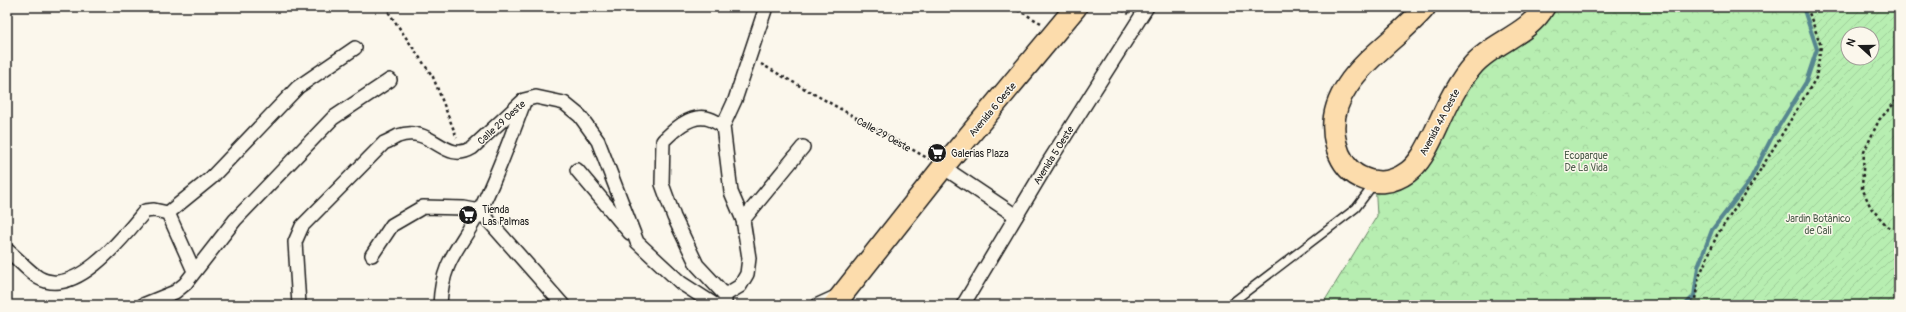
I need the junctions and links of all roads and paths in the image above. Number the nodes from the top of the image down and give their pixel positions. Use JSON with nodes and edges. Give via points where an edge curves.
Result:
{"nodes":[{"id":1,"x":385,"y":7,"type":"edge"},
{"id":2,"x":766,"y":7,"type":"edge"},
{"id":3,"x":1012,"y":7,"type":"edge"},
{"id":4,"x":1076,"y":7,"type":"edge"},
{"id":5,"x":1148,"y":7,"type":"edge"},
{"id":6,"x":1425,"y":7,"type":"edge"},
{"id":7,"x":1544,"y":7,"type":"edge"},
{"id":8,"x":1806,"y":7,"type":"edge"},
{"id":9,"x":1057,"y":32,"type":"junction"},
{"id":10,"x":355,"y":48,"type":"dead end"},
{"id":11,"x":748,"y":57,"type":"junction"},
{"id":12,"x":390,"y":80,"type":"dead end"},
{"id":13,"x":1899,"y":98,"type":"edge"},
{"id":14,"x":524,"y":100,"type":"junction"},
{"id":15,"x":723,"y":126,"type":"junction"},
{"id":16,"x":803,"y":147,"type":"dead end"},
{"id":17,"x":463,"y":154,"type":"junction"},
{"id":18,"x":943,"y":168,"type":"junction"},
{"id":19,"x":577,"y":170,"type":"dead end"},
{"id":20,"x":1375,"y":182,"type":"junction"},
{"id":21,"x":480,"y":211,"type":"junction"},
{"id":22,"x":168,"y":213,"type":"junction"},
{"id":23,"x":1016,"y":216,"type":"junction"},
{"id":24,"x":743,"y":220,"type":"junction"},
{"id":25,"x":1889,"y":228,"type":"dead end"},
{"id":26,"x":638,"y":242,"type":"junction"},
{"id":27,"x":7,"y":250,"type":"edge"},
{"id":28,"x":372,"y":255,"type":"dead end"},
{"id":29,"x":194,"y":271,"type":"junction"},
{"id":30,"x":725,"y":300,"type":"edge"},
{"id":31,"x":838,"y":300,"type":"edge"},
{"id":32,"x":143,"y":305,"type":"edge"},
{"id":33,"x":299,"y":305,"type":"edge"},
{"id":34,"x":440,"y":305,"type":"edge"},
{"id":35,"x":564,"y":305,"type":"edge"},
{"id":36,"x":715,"y":305,"type":"edge"},
{"id":37,"x":818,"y":305,"type":"edge"},
{"id":38,"x":963,"y":305,"type":"edge"},
{"id":39,"x":1229,"y":305,"type":"edge"},
{"id":40,"x":1694,"y":305,"type":"edge"}],
"edges":[{"from":1,"to":17,"type":"path","via":[[432,77]]},
{"from":2,"to":11,"type":"street"},
{"from":3,"to":9,"type":"path"},
{"from":4,"to":9,"type":"main road","name":"Avenida 6 Oeste"},
{"from":5,"to":23,"type":"street","name":"Avenida 5 Oeste"},
{"from":6,"to":20,"type":"main road","name":"Avenida 4A Oeste","via":[[1356,75],[1340,97],[1335,111],[1333,125],[1341,160],[1356,176]]},
{"from":7,"to":20,"type":"main road","name":"Avenida 4A Oeste","via":[[1528,25],[1484,55],[1469,71],[1455,90],[1416,164],[1402,176]]},
{"from":8,"to":40,"type":"path","via":[[1821,46],[1816,78],[1753,182],[1717,235],[1699,277]]},
{"from":9,"to":18,"type":"main road","name":"Avenida 6 Oeste"},
{"from":10,"to":22,"type":"street","via":[[298,87],[211,178]]},
{"from":11,"to":15,"type":"street","via":[[735,100]]},
{"from":11,"to":18,"type":"path","name":"Calle 29 Oeste"},
{"from":12,"to":29,"type":"street","via":[[333,118],[235,220]]},
{"from":13,"to":25,"type":"path","via":[[1879,120],[1864,152],[1862,188],[1872,208]]},
{"from":14,"to":17,"type":"street","name":"Calle 29 Oeste"},
{"from":14,"to":21,"type":"street"},
{"from":14,"to":26,"type":"street","name":"Calle 29 Oeste","via":[[536,97],[564,103],[580,116],[598,141]]},
{"from":15,"to":24,"type":"street","via":[[731,192]]},
{"from":15,"to":30,"type":"street","via":[[706,118],[692,118],[673,130],[663,141],[662,184],[674,217],[697,265]]},
{"from":16,"to":24,"type":"street"},
{"from":17,"to":33,"type":"street","via":[[454,153],[416,134],[399,136],[384,143],[296,235],[294,242]]},
{"from":18,"to":23,"type":"street"},
{"from":18,"to":31,"type":"main road","name":"Avenida 6 Oeste"},
{"from":19,"to":26,"type":"street"},
{"from":20,"to":39,"type":"lane","via":[[1356,208]]},
{"from":21,"to":28,"type":"street","via":[[423,207],[392,225]]},
{"from":21,"to":34,"type":"street","via":[[449,260],[443,276]]},
{"from":21,"to":35,"type":"street"},
{"from":22,"to":27,"type":"street","via":[[145,211],[108,255],[81,274],[57,282],[39,278]]},
{"from":22,"to":29,"type":"street"},
{"from":23,"to":38,"type":"street","name":"Avenida 5 Oeste"},
{"from":24,"to":30,"type":"street","via":[[749,258],[747,274],[740,286]]},
{"from":26,"to":36,"type":"street","name":"Calle 29 Oeste","via":[[681,283]]},
{"from":29,"to":32,"type":"street","via":[[185,284],[175,292]]},
{"from":31,"to":37,"type":"street"}]}
